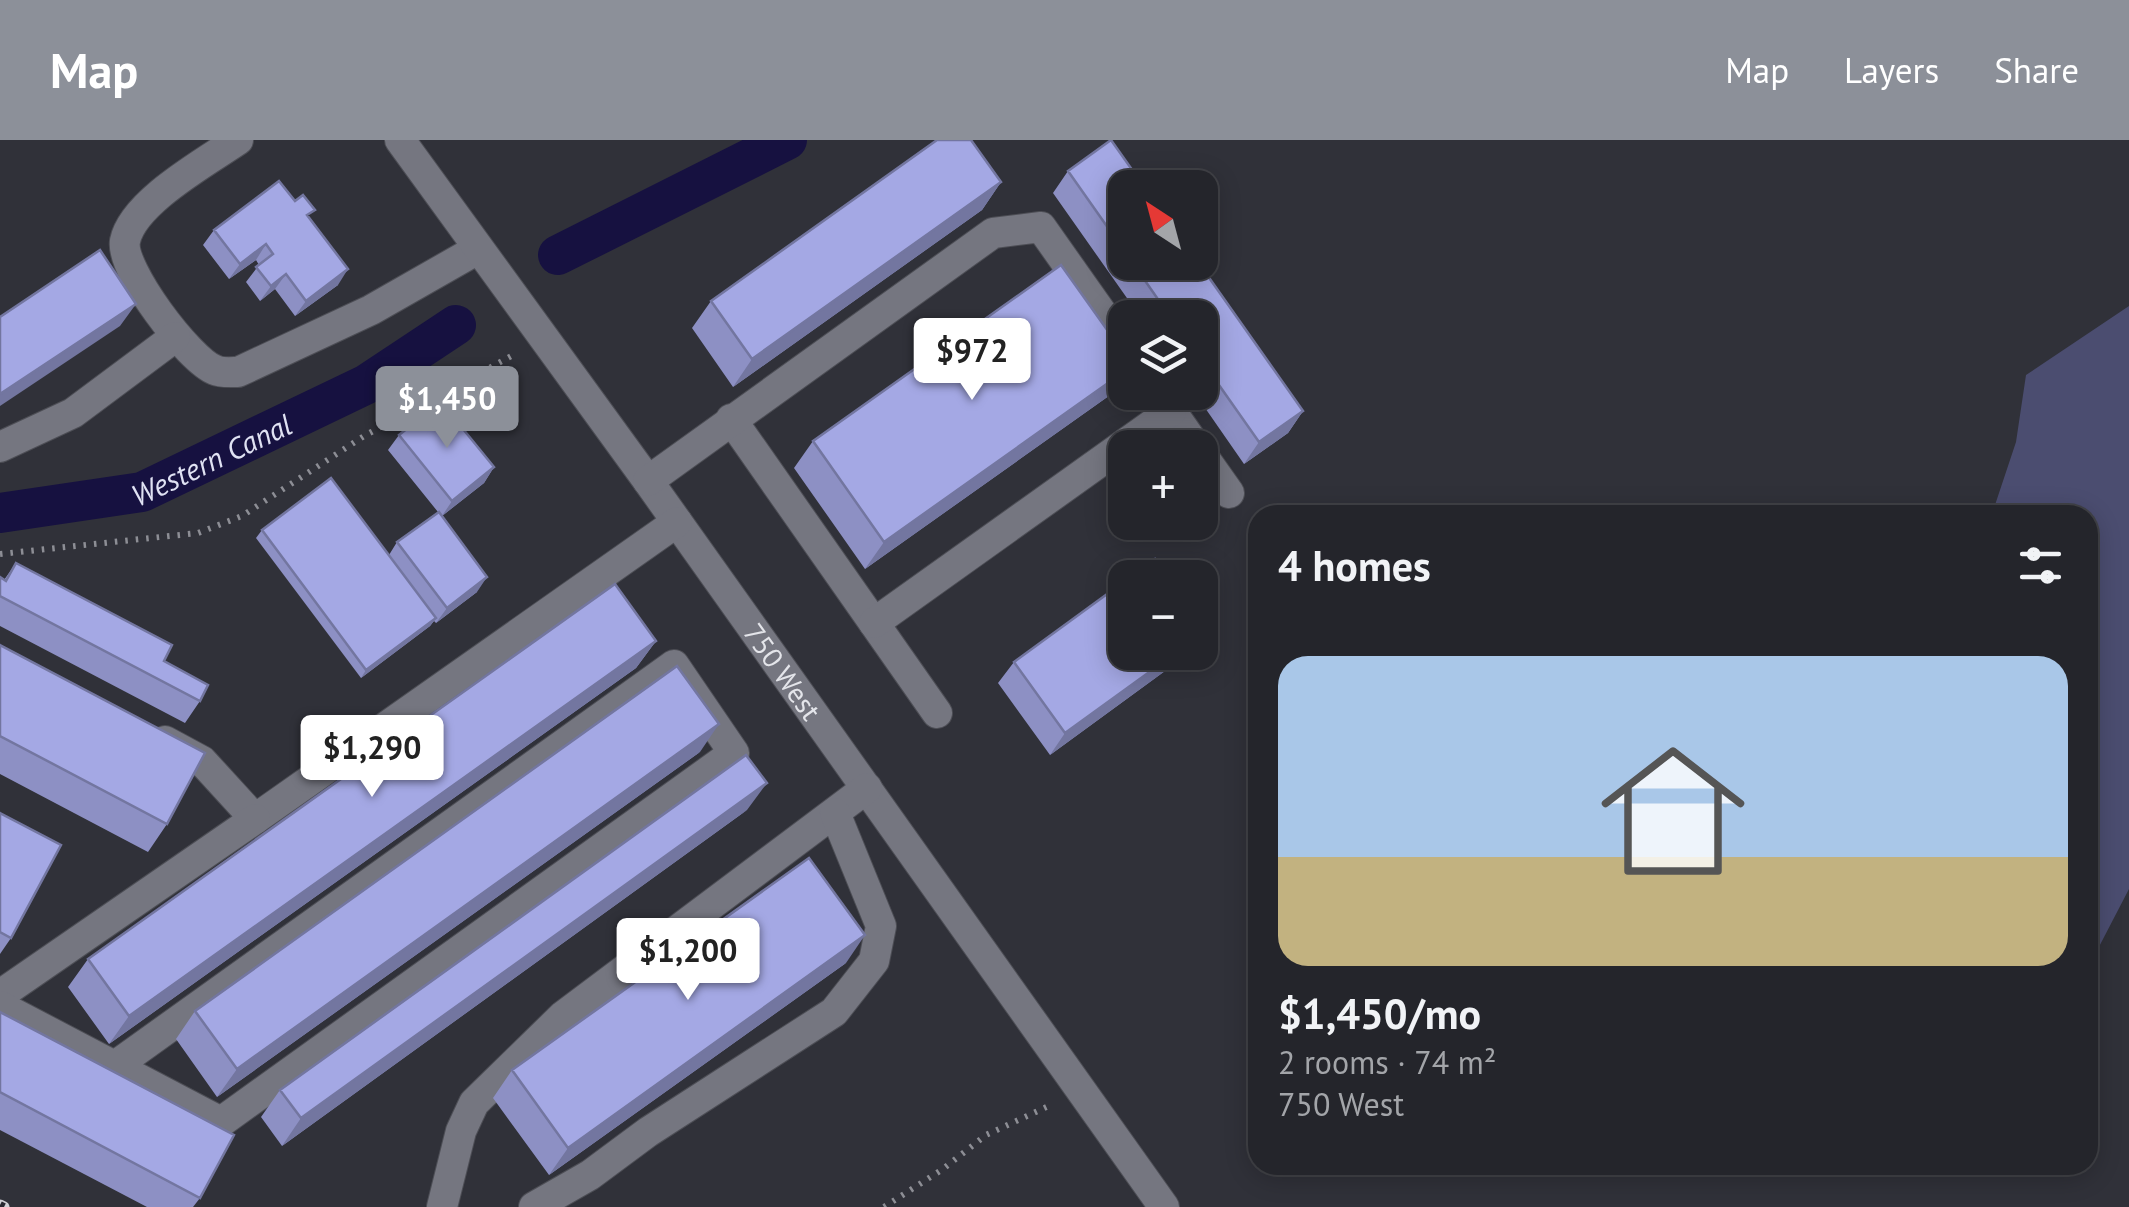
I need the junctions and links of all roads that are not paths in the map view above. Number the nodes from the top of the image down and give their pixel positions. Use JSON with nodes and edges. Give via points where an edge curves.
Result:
{"nodes":[{"id":1,"x":238,"y":140,"type":"edge"},
{"id":2,"x":400,"y":140,"type":"edge"},
{"id":3,"x":478,"y":249,"type":"junction"},
{"id":4,"x":1108,"y":322,"type":"edge"},
{"id":5,"x":176,"y":337,"type":"junction"},
{"id":6,"x":1154,"y":410,"type":"edge"},
{"id":7,"x":731,"y":419,"type":"junction"},
{"id":8,"x":0,"y":447,"type":"edge"},
{"id":9,"x":1218,"y":479,"type":"edge"},
{"id":10,"x":648,"y":480,"type":"junction"},
{"id":11,"x":1228,"y":493,"type":"dead end"},
{"id":12,"x":678,"y":522,"type":"junction"},
{"id":13,"x":874,"y":623,"type":"junction"},
{"id":14,"x":936,"y":713,"type":"dead end"},
{"id":15,"x":135,"y":724,"type":"edge"},
{"id":16,"x":867,"y":788,"type":"junction"},
{"id":17,"x":834,"y":813,"type":"junction"},
{"id":18,"x":255,"y":818,"type":"junction"},
{"id":19,"x":0,"y":996,"type":"edge"},
{"id":20,"x":0,"y":1006,"type":"edge"},
{"id":21,"x":115,"y":1066,"type":"junction"},
{"id":22,"x":442,"y":1207,"type":"edge"},
{"id":23,"x":534,"y":1207,"type":"edge"},
{"id":24,"x":1164,"y":1207,"type":"edge"}],
"edges":[{"from":1,"to":5,"type":"street","via":[[142,210],[125,241],[126,260]]},
{"from":2,"to":3,"type":"street","name":"750 West"},
{"from":3,"to":5,"type":"street","via":[[371,310],[238,372],[215,370]]},
{"from":3,"to":10,"type":"street","name":"750 West"},
{"from":4,"to":7,"type":"street","via":[[1041,227],[993,233]]},
{"from":5,"to":8,"type":"street","via":[[74,413]]},
{"from":6,"to":13,"type":"street"},
{"from":7,"to":10,"type":"street"},
{"from":7,"to":13,"type":"street"},
{"from":9,"to":11,"type":"street"},
{"from":10,"to":12,"type":"street","name":"750 West"},
{"from":12,"to":16,"type":"street","name":"750 West"},
{"from":12,"to":18,"type":"street"},
{"from":13,"to":14,"type":"street"},
{"from":15,"to":18,"type":"street","via":[[202,762]]},
{"from":16,"to":17,"type":"street"},
{"from":16,"to":24,"type":"street","name":"750 West"},
{"from":17,"to":22,"type":"street","via":[[563,1016],[474,1103]]},
{"from":17,"to":23,"type":"street","via":[[881,926],[874,961],[834,1012]]},
{"from":18,"to":19,"type":"street"},
{"from":20,"to":21,"type":"street"},
{"from":21,"to":21,"type":"street","via":[[221,1122],[734,754],[674,665]]}]}
